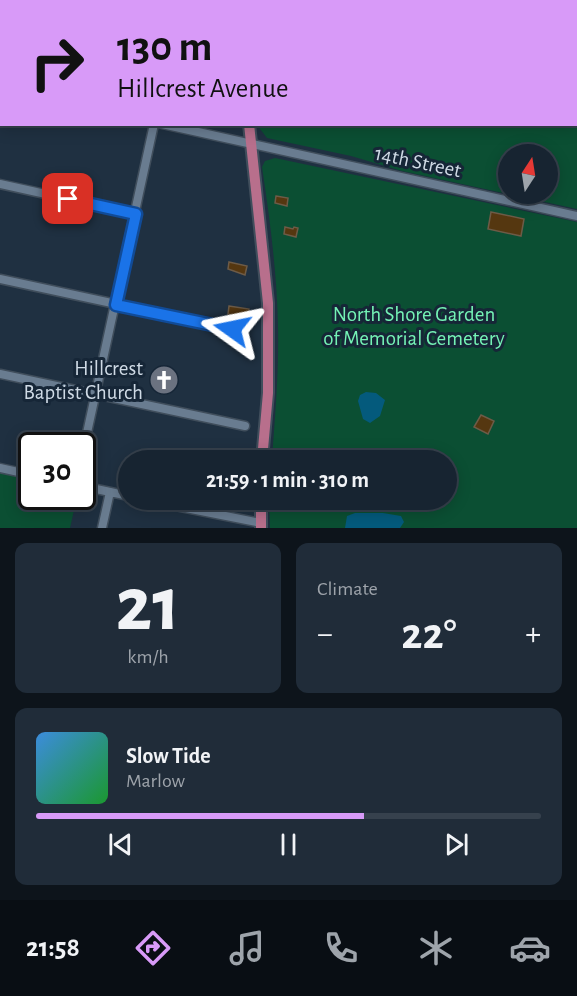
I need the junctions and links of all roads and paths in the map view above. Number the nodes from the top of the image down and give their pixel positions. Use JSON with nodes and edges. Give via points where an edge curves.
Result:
{"nodes":[{"id":1,"x":154,"y":126,"type":"edge"},
{"id":2,"x":171,"y":126,"type":"edge"},
{"id":3,"x":249,"y":126,"type":"edge"},
{"id":4,"x":251,"y":144,"type":"junction"},
{"id":5,"x":0,"y":184,"type":"edge"},
{"id":6,"x":136,"y":214,"type":"junction"},
{"id":7,"x":577,"y":216,"type":"edge"},
{"id":8,"x":0,"y":279,"type":"edge"},
{"id":9,"x":116,"y":305,"type":"junction"},
{"id":10,"x":232,"y":329,"type":"dead end"},
{"id":11,"x":0,"y":374,"type":"edge"},
{"id":12,"x":96,"y":395,"type":"junction"},
{"id":13,"x":245,"y":426,"type":"dead end"},
{"id":14,"x":88,"y":432,"type":"edge"},
{"id":15,"x":263,"y":450,"type":"edge"},
{"id":16,"x":0,"y":468,"type":"edge"},
{"id":17,"x":18,"y":472,"type":"edge"},
{"id":18,"x":96,"y":489,"type":"edge"},
{"id":19,"x":110,"y":492,"type":"junction"},
{"id":20,"x":118,"y":494,"type":"edge"},
{"id":21,"x":190,"y":510,"type":"edge"},
{"id":22,"x":261,"y":510,"type":"edge"},
{"id":23,"x":261,"y":526,"type":"edge"},
{"id":24,"x":102,"y":528,"type":"edge"}],
"edges":[{"from":1,"to":6,"type":"street"},
{"from":2,"to":4,"type":"street","name":"14th Street"},
{"from":3,"to":4,"type":"main road"},
{"from":4,"to":7,"type":"street","name":"14th Street"},
{"from":4,"to":15,"type":"main road","via":[[268,303],[268,393]]},
{"from":5,"to":6,"type":"street"},
{"from":6,"to":9,"type":"street"},
{"from":8,"to":9,"type":"street"},
{"from":9,"to":10,"type":"street"},
{"from":9,"to":12,"type":"street"},
{"from":11,"to":12,"type":"street"},
{"from":12,"to":13,"type":"street"},
{"from":12,"to":14,"type":"street"},
{"from":16,"to":17,"type":"street"},
{"from":18,"to":19,"type":"street"},
{"from":19,"to":20,"type":"street"},
{"from":19,"to":24,"type":"street"},
{"from":21,"to":23,"type":"street"},
{"from":22,"to":23,"type":"main road"}]}
